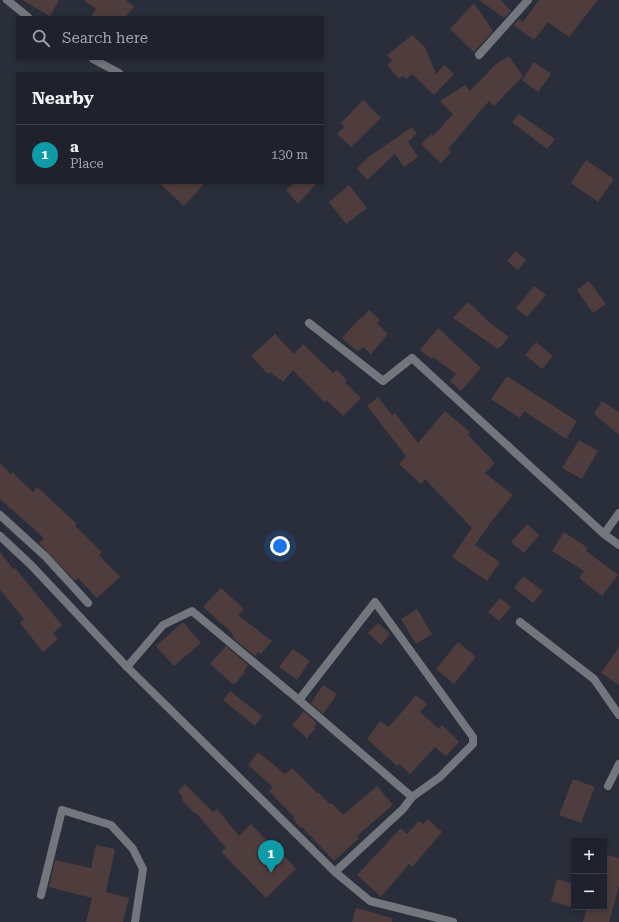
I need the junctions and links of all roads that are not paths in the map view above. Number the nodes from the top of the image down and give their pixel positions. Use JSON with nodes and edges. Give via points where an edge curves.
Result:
{"nodes":[{"id":1,"x":7,"y":0,"type":"edge"},
{"id":2,"x":528,"y":0,"type":"edge"},
{"id":3,"x":27,"y":16,"type":"edge"},
{"id":4,"x":479,"y":55,"type":"dead end"},
{"id":5,"x":96,"y":60,"type":"edge"},
{"id":6,"x":117,"y":72,"type":"edge"},
{"id":7,"x":309,"y":323,"type":"dead end"},
{"id":8,"x":619,"y":513,"type":"edge"},
{"id":9,"x":0,"y":515,"type":"edge"},
{"id":10,"x":604,"y":534,"type":"junction"},
{"id":11,"x":0,"y":536,"type":"edge"},
{"id":12,"x":619,"y":545,"type":"edge"},
{"id":13,"x":88,"y":603,"type":"dead end"},
{"id":14,"x":520,"y":622,"type":"dead end"},
{"id":15,"x":127,"y":667,"type":"junction"},
{"id":16,"x":299,"y":700,"type":"junction"},
{"id":17,"x":619,"y":715,"type":"edge"},
{"id":18,"x":619,"y":764,"type":"edge"},
{"id":19,"x":608,"y":786,"type":"dead end"},
{"id":20,"x":412,"y":797,"type":"junction"},
{"id":21,"x":335,"y":872,"type":"junction"},
{"id":22,"x":42,"y":895,"type":"dead end"},
{"id":23,"x":135,"y":922,"type":"edge"},
{"id":24,"x":453,"y":922,"type":"edge"}],
"edges":[{"from":1,"to":3,"type":"street"},
{"from":2,"to":4,"type":"street"},
{"from":5,"to":6,"type":"street"},
{"from":7,"to":10,"type":"street","via":[[383,382],[412,358]]},
{"from":8,"to":10,"type":"street"},
{"from":9,"to":13,"type":"street","via":[[46,557]]},
{"from":10,"to":12,"type":"street"},
{"from":11,"to":15,"type":"street","via":[[31,565]]},
{"from":14,"to":17,"type":"street","via":[[594,679]]},
{"from":15,"to":16,"type":"street","via":[[163,625],[192,611]]},
{"from":15,"to":21,"type":"street"},
{"from":16,"to":20,"type":"street"},
{"from":16,"to":20,"type":"street","via":[[375,602],[473,737],[473,744],[446,772]]},
{"from":18,"to":19,"type":"street"},
{"from":20,"to":21,"type":"street","via":[[403,809]]},
{"from":21,"to":24,"type":"street","via":[[370,900]]},
{"from":22,"to":23,"type":"street","via":[[62,810],[111,825],[133,849],[143,869]]}]}
